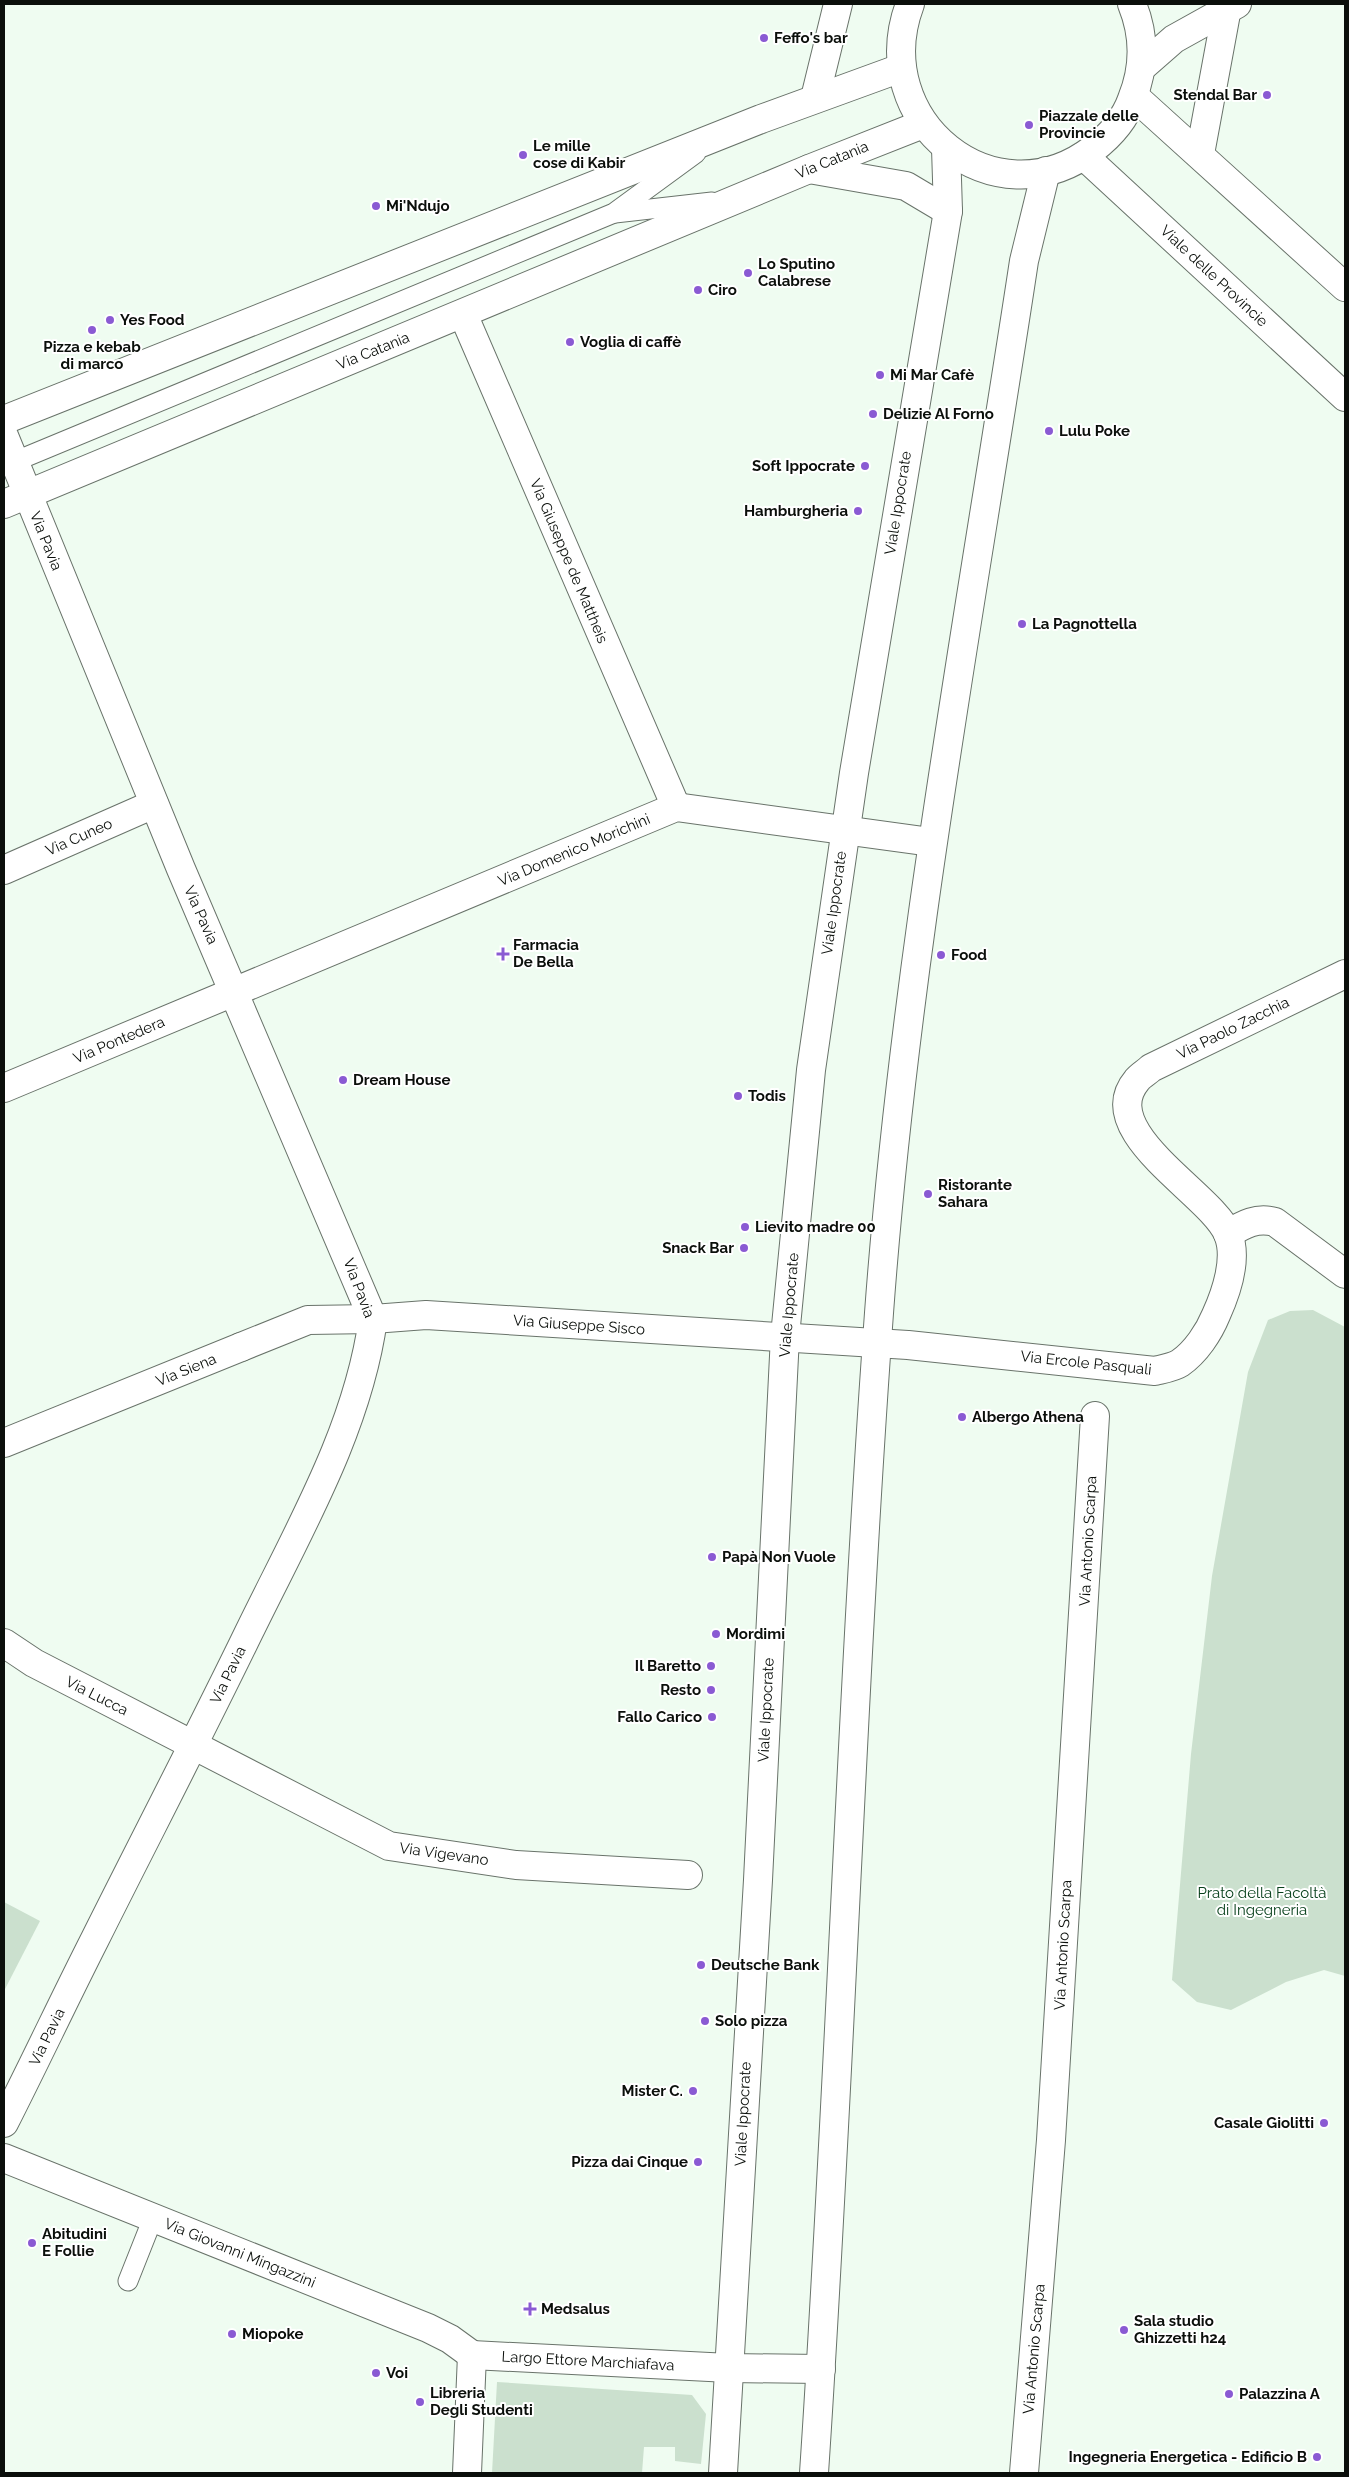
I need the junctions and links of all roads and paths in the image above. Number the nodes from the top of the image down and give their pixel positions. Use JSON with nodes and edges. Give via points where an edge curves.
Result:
{"nodes":[{"id":1,"x":838,"y":4,"type":"edge"},
{"id":2,"x":1132,"y":4,"type":"edge"},
{"id":3,"x":1232,"y":6,"type":"edge"},
{"id":4,"x":905,"y":7,"type":"edge"},
{"id":5,"x":1142,"y":66,"type":"junction"},
{"id":6,"x":901,"y":68,"type":"junction"},
{"id":7,"x":1134,"y":96,"type":"junction"},
{"id":8,"x":815,"y":98,"type":"junction"},
{"id":9,"x":924,"y":124,"type":"junction"},
{"id":10,"x":720,"y":136,"type":"junction"},
{"id":11,"x":946,"y":148,"type":"junction"},
{"id":12,"x":1200,"y":154,"type":"junction"},
{"id":13,"x":1084,"y":156,"type":"junction"},
{"id":14,"x":809,"y":169,"type":"junction"},
{"id":15,"x":1046,"y":171,"type":"junction"},
{"id":16,"x":741,"y":198,"type":"junction"},
{"id":17,"x":948,"y":211,"type":"junction"},
{"id":18,"x":614,"y":213,"type":"junction"},
{"id":19,"x":1345,"y":287,"type":"edge"},
{"id":20,"x":462,"y":314,"type":"junction"},
{"id":21,"x":1345,"y":397,"type":"edge"},
{"id":22,"x":4,"y":420,"type":"edge"},
{"id":23,"x":4,"y":436,"type":"edge"},
{"id":24,"x":9,"y":464,"type":"edge"},
{"id":25,"x":15,"y":498,"type":"edge"},
{"id":26,"x":154,"y":804,"type":"junction"},
{"id":27,"x":676,"y":807,"type":"junction"},
{"id":28,"x":844,"y":831,"type":"junction"},
{"id":29,"x":931,"y":842,"type":"junction"},
{"id":30,"x":4,"y":870,"type":"edge"},
{"id":31,"x":1345,"y":974,"type":"edge"},
{"id":32,"x":235,"y":992,"type":"junction"},
{"id":33,"x":4,"y":1088,"type":"edge"},
{"id":34,"x":1130,"y":1093,"type":"joint"},
{"id":35,"x":1228,"y":1234,"type":"junction"},
{"id":36,"x":1340,"y":1264,"type":"edge"},
{"id":37,"x":373,"y":1319,"type":"junction"},
{"id":38,"x":785,"y":1336,"type":"junction"},
{"id":39,"x":878,"y":1343,"type":"junction"},
{"id":40,"x":1095,"y":1416,"type":"dead end"},
{"id":41,"x":4,"y":1444,"type":"edge"},
{"id":42,"x":4,"y":1642,"type":"edge"},
{"id":43,"x":193,"y":1745,"type":"junction"},
{"id":44,"x":688,"y":1875,"type":"dead end"},
{"id":45,"x":4,"y":2123,"type":"edge"},
{"id":46,"x":4,"y":2158,"type":"edge"},
{"id":47,"x":153,"y":2218,"type":"junction"},
{"id":48,"x":128,"y":2281,"type":"dead end"},
{"id":49,"x":472,"y":2355,"type":"junction"},
{"id":50,"x":729,"y":2368,"type":"junction"},
{"id":51,"x":821,"y":2369,"type":"junction"},
{"id":52,"x":467,"y":2473,"type":"edge"},
{"id":53,"x":723,"y":2473,"type":"edge"},
{"id":54,"x":814,"y":2473,"type":"edge"},
{"id":55,"x":1024,"y":2473,"type":"edge"}],
"edges":[{"from":1,"to":8,"type":"street"},
{"from":2,"to":5,"type":"street","via":[[1141,31]]},
{"from":3,"to":5,"type":"street","via":[[1174,39]]},
{"from":3,"to":12,"type":"street"},
{"from":4,"to":6,"type":"street","via":[[900,40]]},
{"from":5,"to":7,"type":"street"},
{"from":6,"to":8,"type":"street","name":"Via Catania"},
{"from":6,"to":9,"type":"street","via":[[910,100]]},
{"from":7,"to":12,"type":"street"},
{"from":7,"to":13,"type":"street","via":[[1117,127]]},
{"from":8,"to":10,"type":"street","name":"Via Catania"},
{"from":9,"to":11,"type":"street"},
{"from":9,"to":14,"type":"street","name":"Via Catania"},
{"from":10,"to":18,"type":"lane","name":"Via Catania"},
{"from":10,"to":22,"type":"street","name":"Via Catania"},
{"from":11,"to":15,"type":"street","via":[[969,162],[994,170]]},
{"from":11,"to":17,"type":"street","name":"Viale Ippocrate"},
{"from":12,"to":19,"type":"street"},
{"from":13,"to":15,"type":"street"},
{"from":13,"to":21,"type":"street","name":"Viale delle Provincie"},
{"from":14,"to":16,"type":"street","name":"Via Catania"},
{"from":14,"to":17,"type":"street","via":[[906,186]]},
{"from":15,"to":29,"type":"street","via":[[1024,261]]},
{"from":16,"to":18,"type":"lane","name":"Via Catania"},
{"from":16,"to":20,"type":"street","name":"Via Catania"},
{"from":17,"to":28,"type":"street","name":"Viale Ippocrate"},
{"from":18,"to":24,"type":"lane","name":"Via Catania"},
{"from":20,"to":25,"type":"street","name":"Via Catania"},
{"from":20,"to":27,"type":"street","name":"Via Giuseppe de Mattheis"},
{"from":23,"to":24,"type":"street","name":"Via Pavia"},
{"from":24,"to":25,"type":"street","name":"Via Pavia"},
{"from":25,"to":26,"type":"street","name":"Via Pavia"},
{"from":26,"to":30,"type":"street","name":"Via Cuneo"},
{"from":26,"to":32,"type":"street","name":"Via Pavia"},
{"from":27,"to":28,"type":"street"},
{"from":27,"to":32,"type":"street","name":"Via Domenico Morichini"},
{"from":28,"to":29,"type":"street"},
{"from":28,"to":38,"type":"street","name":"Viale Ippocrate","via":[[811,1070]]},
{"from":29,"to":39,"type":"street","via":[[903,1076]]},
{"from":31,"to":34,"type":"street","name":"Via Paolo Zacchia","via":[[1151,1068],[1136,1080]]},
{"from":32,"to":33,"type":"street","name":"Via Pontedera"},
{"from":32,"to":37,"type":"street","name":"Via Pavia"},
{"from":34,"to":35,"type":"street","name":"Via Ercole Pasquali","via":[[1128,1112],[1134,1128],[1153,1155],[1209,1208]]},
{"from":35,"to":36,"type":"street","via":[[1262,1218],[1275,1222]]},
{"from":35,"to":39,"type":"street","name":"Via Ercole Pasquali","via":[[1231,1261],[1228,1290],[1196,1348],[1179,1364],[1155,1371]]},
{"from":37,"to":38,"type":"street","name":"Via Giuseppe Sisco","via":[[426,1315]]},
{"from":37,"to":41,"type":"street","name":"Via Siena","via":[[308,1320]]},
{"from":37,"to":43,"type":"street","name":"Via Pavia","via":[[350,1418]]},
{"from":38,"to":39,"type":"street","name":"Via Ercole Pasquali"},
{"from":38,"to":50,"type":"street","name":"Viale Ippocrate","via":[[758,1880]]},
{"from":39,"to":51,"type":"street","via":[[845,1877]]},
{"from":40,"to":55,"type":"street","name":"Via Antonio Scarpa","via":[[1051,2140]]},
{"from":42,"to":43,"type":"street","name":"Via Lucca","via":[[34,1663]]},
{"from":43,"to":44,"type":"street","name":"Via Vigevano","via":[[389,1846],[516,1864]]},
{"from":43,"to":45,"type":"street","name":"Via Pavia"},
{"from":46,"to":47,"type":"street","name":"Via Giovanni Mingazzini"},
{"from":47,"to":48,"type":"lane"},
{"from":47,"to":49,"type":"street","name":"Via Giovanni Mingazzini","via":[[428,2328]]},
{"from":49,"to":50,"type":"street","name":"Largo Ettore Marchiafava"},
{"from":49,"to":52,"type":"street"},
{"from":50,"to":51,"type":"street","name":"Largo Ettore Marchiafava"},
{"from":50,"to":53,"type":"street","name":"Viale Ippocrate"},
{"from":51,"to":54,"type":"street"}]}
